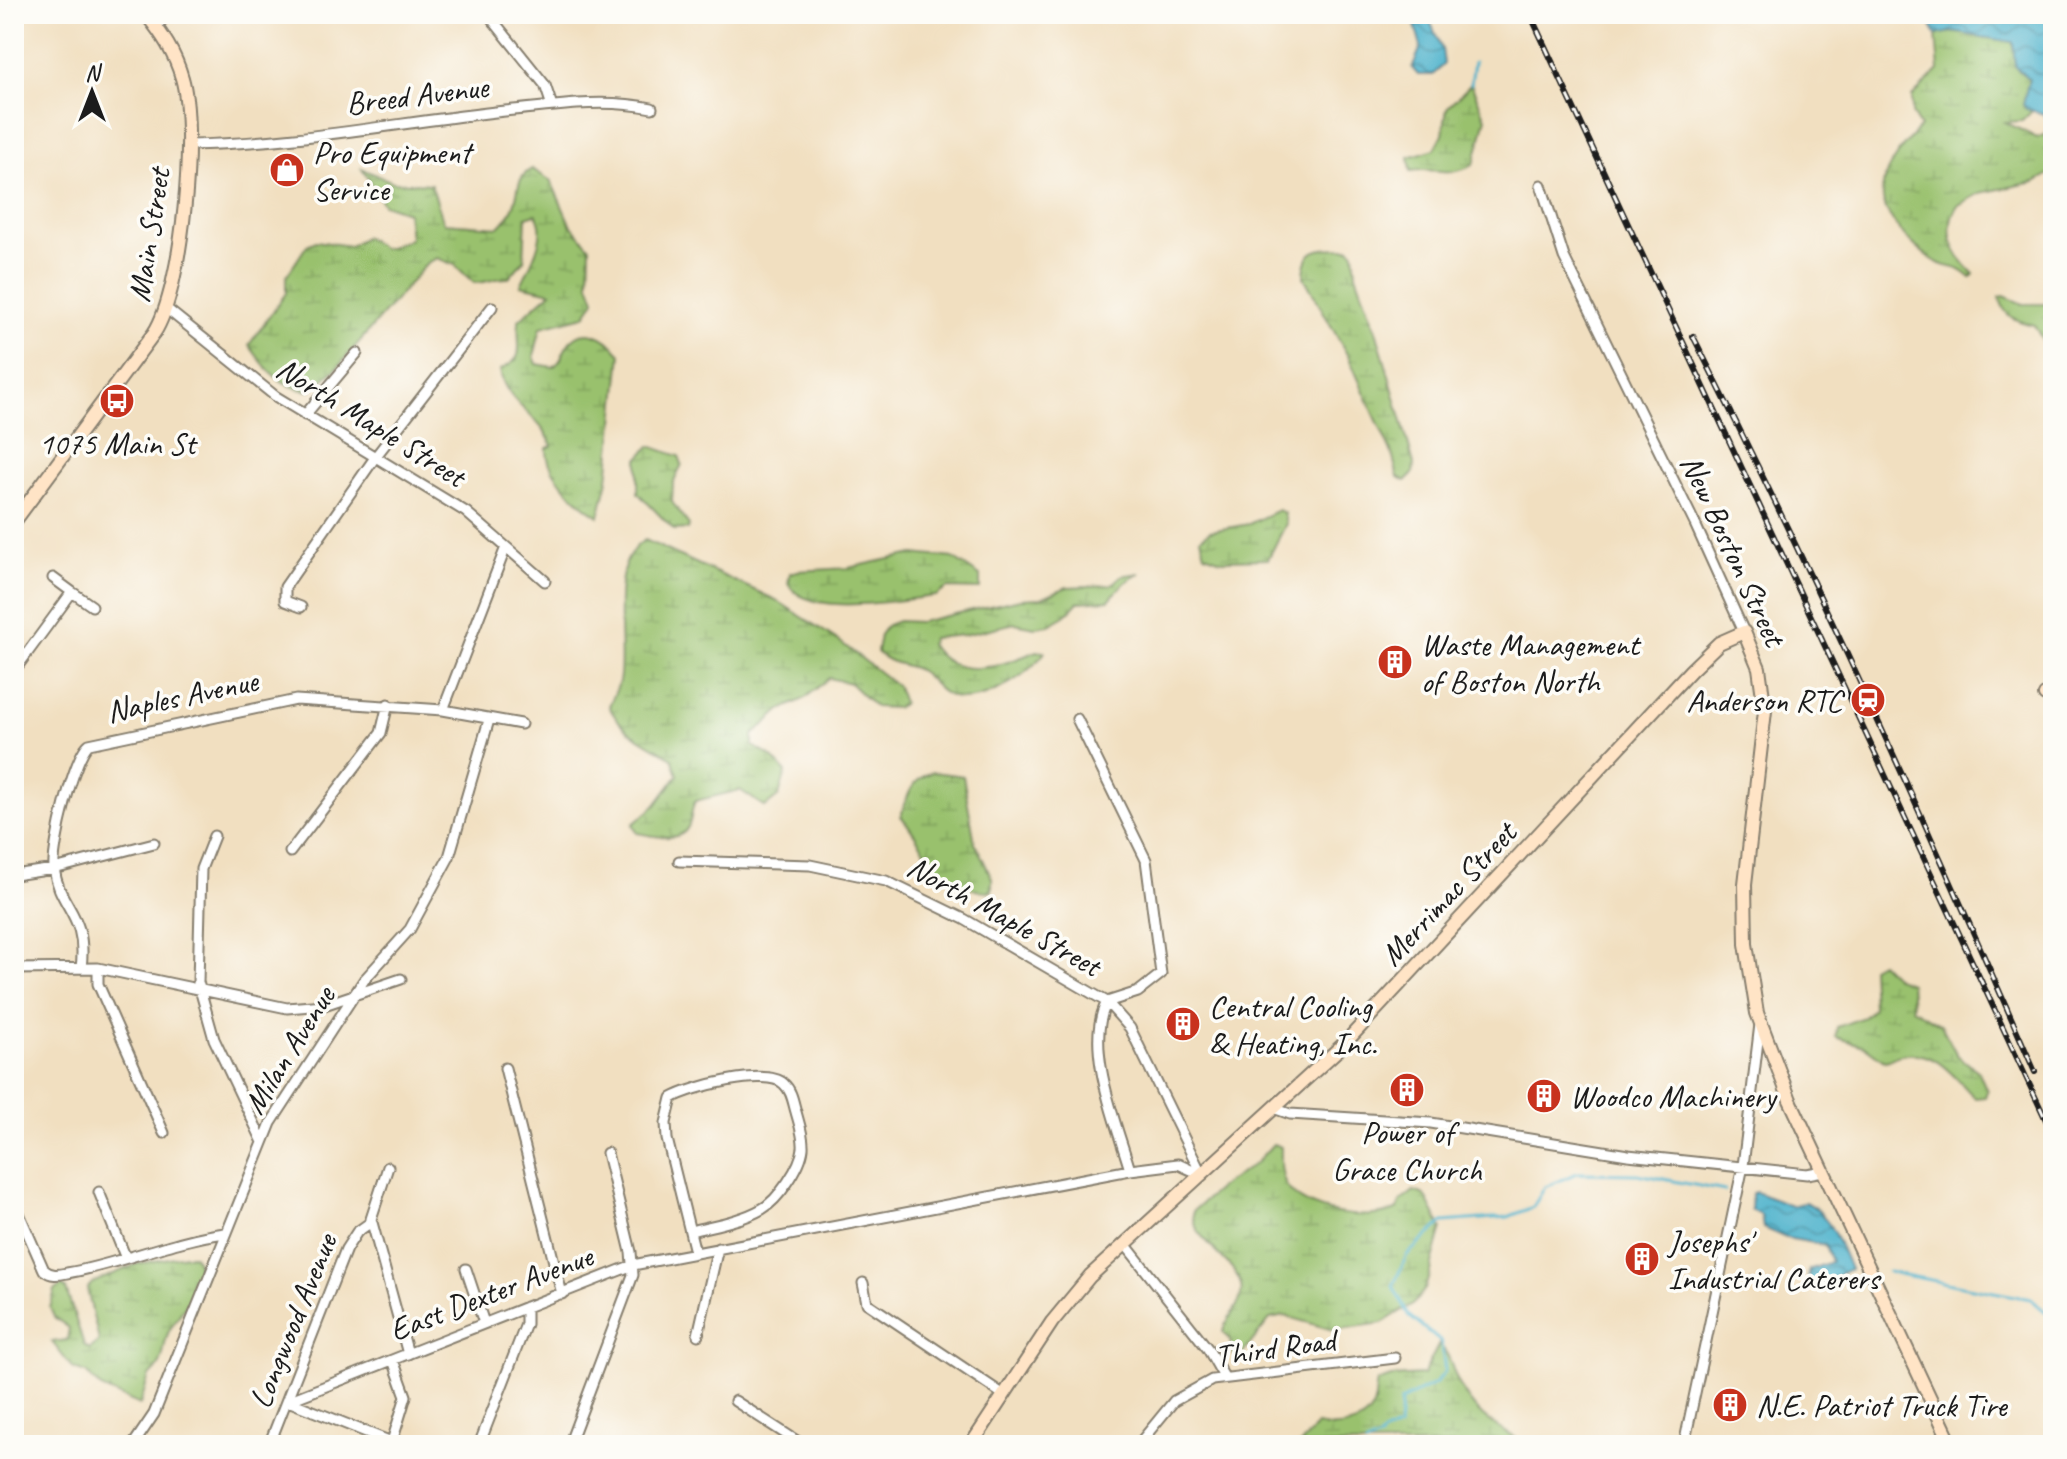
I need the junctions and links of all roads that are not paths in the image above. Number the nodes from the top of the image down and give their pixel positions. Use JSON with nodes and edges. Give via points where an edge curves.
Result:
{"nodes":[{"id":1,"x":146,"y":14,"type":"edge"},
{"id":2,"x":170,"y":14,"type":"edge"},
{"id":3,"x":488,"y":14,"type":"edge"},
{"id":4,"x":155,"y":26,"type":"junction"},
{"id":5,"x":552,"y":106,"type":"junction"},
{"id":6,"x":652,"y":108,"type":"dead end"},
{"id":7,"x":188,"y":145,"type":"junction"},
{"id":8,"x":1541,"y":185,"type":"dead end"},
{"id":9,"x":492,"y":307,"type":"dead end"},
{"id":10,"x":167,"y":309,"type":"junction"},
{"id":11,"x":357,"y":353,"type":"dead end"},
{"id":12,"x":305,"y":415,"type":"junction"},
{"id":13,"x":376,"y":456,"type":"junction"},
{"id":14,"x":14,"y":522,"type":"edge"},
{"id":15,"x":506,"y":547,"type":"junction"},
{"id":16,"x":53,"y":578,"type":"dead end"},
{"id":17,"x":545,"y":581,"type":"dead end"},
{"id":18,"x":72,"y":592,"type":"junction"},
{"id":19,"x":92,"y":606,"type":"dead end"},
{"id":20,"x":301,"y":607,"type":"dead end"},
{"id":21,"x":1744,"y":632,"type":"junction"},
{"id":22,"x":14,"y":671,"type":"edge"},
{"id":23,"x":388,"y":704,"type":"junction"},
{"id":24,"x":443,"y":710,"type":"junction"},
{"id":25,"x":1077,"y":719,"type":"dead end"},
{"id":26,"x":489,"y":720,"type":"junction"},
{"id":27,"x":521,"y":724,"type":"dead end"},
{"id":28,"x":214,"y":836,"type":"dead end"},
{"id":29,"x":154,"y":843,"type":"dead end"},
{"id":30,"x":290,"y":852,"type":"dead end"},
{"id":31,"x":679,"y":861,"type":"dead end"},
{"id":32,"x":54,"y":869,"type":"junction"},
{"id":33,"x":14,"y":875,"type":"edge"},
{"id":34,"x":81,"y":968,"type":"junction"},
{"id":35,"x":98,"y":968,"type":"junction"},
{"id":36,"x":14,"y":969,"type":"edge"},
{"id":37,"x":401,"y":979,"type":"dead end"},
{"id":38,"x":200,"y":991,"type":"junction"},
{"id":39,"x":353,"y":996,"type":"junction"},
{"id":40,"x":1107,"y":1002,"type":"junction"},
{"id":41,"x":1760,"y":1024,"type":"junction"},
{"id":42,"x":505,"y":1068,"type":"dead end"},
{"id":43,"x":1276,"y":1109,"type":"junction"},
{"id":44,"x":164,"y":1133,"type":"dead end"},
{"id":45,"x":263,"y":1142,"type":"junction"},
{"id":46,"x":607,"y":1153,"type":"dead end"},
{"id":47,"x":1743,"y":1166,"type":"junction"},
{"id":48,"x":388,"y":1167,"type":"dead end"},
{"id":49,"x":1130,"y":1170,"type":"junction"},
{"id":50,"x":1823,"y":1171,"type":"junction"},
{"id":51,"x":1202,"y":1175,"type":"junction"},
{"id":52,"x":99,"y":1192,"type":"dead end"},
{"id":53,"x":14,"y":1202,"type":"edge"},
{"id":54,"x":371,"y":1222,"type":"junction"},
{"id":55,"x":691,"y":1231,"type":"junction"},
{"id":56,"x":225,"y":1233,"type":"junction"},
{"id":57,"x":1125,"y":1244,"type":"junction"},
{"id":58,"x":718,"y":1248,"type":"junction"},
{"id":59,"x":695,"y":1252,"type":"junction"},
{"id":60,"x":125,"y":1256,"type":"junction"},
{"id":61,"x":633,"y":1265,"type":"junction"},
{"id":62,"x":466,"y":1269,"type":"dead end"},
{"id":63,"x":863,"y":1283,"type":"dead end"},
{"id":64,"x":562,"y":1294,"type":"junction"},
{"id":65,"x":526,"y":1307,"type":"junction"},
{"id":66,"x":484,"y":1323,"type":"junction"},
{"id":67,"x":698,"y":1335,"type":"dead end"},
{"id":68,"x":408,"y":1354,"type":"junction"},
{"id":69,"x":1395,"y":1358,"type":"dead end"},
{"id":70,"x":393,"y":1360,"type":"junction"},
{"id":71,"x":1224,"y":1377,"type":"junction"},
{"id":72,"x":1004,"y":1395,"type":"junction"},
{"id":73,"x":288,"y":1401,"type":"junction"},
{"id":74,"x":735,"y":1401,"type":"dead end"},
{"id":75,"x":394,"y":1444,"type":"edge"},
{"id":76,"x":133,"y":1445,"type":"edge"},
{"id":77,"x":269,"y":1445,"type":"edge"},
{"id":78,"x":479,"y":1445,"type":"edge"},
{"id":79,"x":569,"y":1445,"type":"edge"},
{"id":80,"x":803,"y":1445,"type":"edge"},
{"id":81,"x":971,"y":1445,"type":"edge"},
{"id":82,"x":1138,"y":1445,"type":"edge"},
{"id":83,"x":1684,"y":1445,"type":"edge"},
{"id":84,"x":1952,"y":1445,"type":"edge"}],
"edges":[{"from":1,"to":4,"type":"main road","name":"Main Street"},
{"from":2,"to":4,"type":"street"},
{"from":3,"to":5,"type":"street","via":[[545,85]]},
{"from":4,"to":7,"type":"main road","name":"Main Street","via":[[183,81]]},
{"from":5,"to":6,"type":"street","name":"Breed Avenue","via":[[612,102]]},
{"from":5,"to":7,"type":"street","name":"Breed Avenue"},
{"from":7,"to":10,"type":"main road","name":"Main Street"},
{"from":8,"to":21,"type":"street","name":"New Boston Street","via":[[1564,257]]},
{"from":9,"to":13,"type":"street"},
{"from":10,"to":12,"type":"street","name":"North Maple Street"},
{"from":10,"to":14,"type":"main road","name":"Main Street"},
{"from":11,"to":12,"type":"street"},
{"from":12,"to":13,"type":"street","name":"North Maple Street"},
{"from":13,"to":15,"type":"street","name":"North Maple Street","via":[[457,506]]},
{"from":13,"to":20,"type":"street","via":[[285,587],[285,601]]},
{"from":15,"to":17,"type":"street","name":"North Maple Street"},
{"from":15,"to":24,"type":"street"},
{"from":16,"to":18,"type":"street"},
{"from":18,"to":19,"type":"street"},
{"from":18,"to":22,"type":"street"},
{"from":21,"to":41,"type":"main road","name":"New Boston Street","via":[[1765,698],[1745,884],[1746,944]]},
{"from":21,"to":43,"type":"main road","name":"Merrimac Street","via":[[1719,643],[1699,662],[1344,1044]]},
{"from":23,"to":24,"type":"street","name":"Naples Avenue"},
{"from":23,"to":30,"type":"street","via":[[378,737]]},
{"from":23,"to":32,"type":"street","name":"Naples Avenue","via":[[285,701],[89,744],[77,760]]},
{"from":24,"to":26,"type":"street","name":"Naples Avenue"},
{"from":25,"to":40,"type":"street","via":[[1146,860],[1161,974],[1138,992]]},
{"from":26,"to":27,"type":"street","name":"Naples Avenue"},
{"from":26,"to":39,"type":"street","name":"Milan Avenue","via":[[445,865],[406,934]]},
{"from":28,"to":38,"type":"street","via":[[200,878]]},
{"from":29,"to":32,"type":"street"},
{"from":31,"to":40,"type":"street","name":"North Maple Street","via":[[810,865],[886,881],[964,919]]},
{"from":32,"to":33,"type":"street"},
{"from":32,"to":34,"type":"street","via":[[80,926]]},
{"from":34,"to":35,"type":"street"},
{"from":34,"to":36,"type":"street"},
{"from":35,"to":38,"type":"street"},
{"from":35,"to":44,"type":"street","via":[[98,982]]},
{"from":37,"to":39,"type":"street"},
{"from":38,"to":39,"type":"street","via":[[287,1008]]},
{"from":38,"to":45,"type":"street","via":[[214,1039]]},
{"from":39,"to":45,"type":"street","name":"Milan Avenue"},
{"from":40,"to":49,"type":"street","via":[[1098,1042]]},
{"from":40,"to":51,"type":"street","name":"North Maple Street","via":[[1130,1028]]},
{"from":41,"to":47,"type":"street"},
{"from":41,"to":50,"type":"main road","name":"New Boston Street"},
{"from":42,"to":64,"type":"street"},
{"from":43,"to":47,"type":"street","via":[[1453,1126],[1613,1153]]},
{"from":43,"to":51,"type":"main road","name":"Merrimac Street"},
{"from":45,"to":56,"type":"street","name":"Milan Avenue"},
{"from":46,"to":61,"type":"street"},
{"from":47,"to":50,"type":"street"},
{"from":47,"to":83,"type":"street"},
{"from":48,"to":54,"type":"street"},
{"from":49,"to":51,"type":"street","via":[[1178,1164]]},
{"from":49,"to":58,"type":"street","name":"East Dexter Avenue"},
{"from":50,"to":84,"type":"main road","name":"New Boston Street"},
{"from":51,"to":57,"type":"main road","name":"Merrimac Street"},
{"from":52,"to":60,"type":"street"},
{"from":53,"to":60,"type":"street","via":[[49,1274]]},
{"from":54,"to":68,"type":"street"},
{"from":54,"to":73,"type":"street","name":"Longwood Avenue","via":[[346,1249]]},
{"from":55,"to":55,"type":"street","via":[[667,1139],[672,1098],[685,1090],[755,1077],[780,1081],[791,1093],[801,1133],[799,1161],[762,1209]]},
{"from":55,"to":59,"type":"street"},
{"from":56,"to":60,"type":"street"},
{"from":56,"to":76,"type":"street","name":"Milan Avenue","via":[[150,1421]]},
{"from":57,"to":71,"type":"street"},
{"from":57,"to":72,"type":"main road","name":"Merrimac Street","via":[[1070,1298]]},
{"from":58,"to":59,"type":"street","name":"East Dexter Avenue"},
{"from":58,"to":67,"type":"street"},
{"from":59,"to":61,"type":"street","name":"East Dexter Avenue"},
{"from":61,"to":64,"type":"street","name":"East Dexter Avenue"},
{"from":61,"to":79,"type":"street"},
{"from":62,"to":66,"type":"street"},
{"from":63,"to":72,"type":"street","via":[[869,1304]]},
{"from":64,"to":65,"type":"street","name":"East Dexter Avenue"},
{"from":65,"to":66,"type":"street","name":"East Dexter Avenue"},
{"from":65,"to":78,"type":"street","via":[[527,1322]]},
{"from":66,"to":68,"type":"street","name":"East Dexter Avenue"},
{"from":68,"to":70,"type":"street","name":"East Dexter Avenue"},
{"from":69,"to":71,"type":"street","name":"Third Road"},
{"from":70,"to":73,"type":"street","name":"East Dexter Avenue"},
{"from":70,"to":75,"type":"street","via":[[406,1396]]},
{"from":71,"to":82,"type":"street","name":"Third Road","via":[[1178,1398]]},
{"from":72,"to":81,"type":"main road","name":"Merrimac Street"},
{"from":73,"to":75,"type":"street"},
{"from":73,"to":77,"type":"street","name":"Longwood Avenue"},
{"from":74,"to":80,"type":"street"}]}
